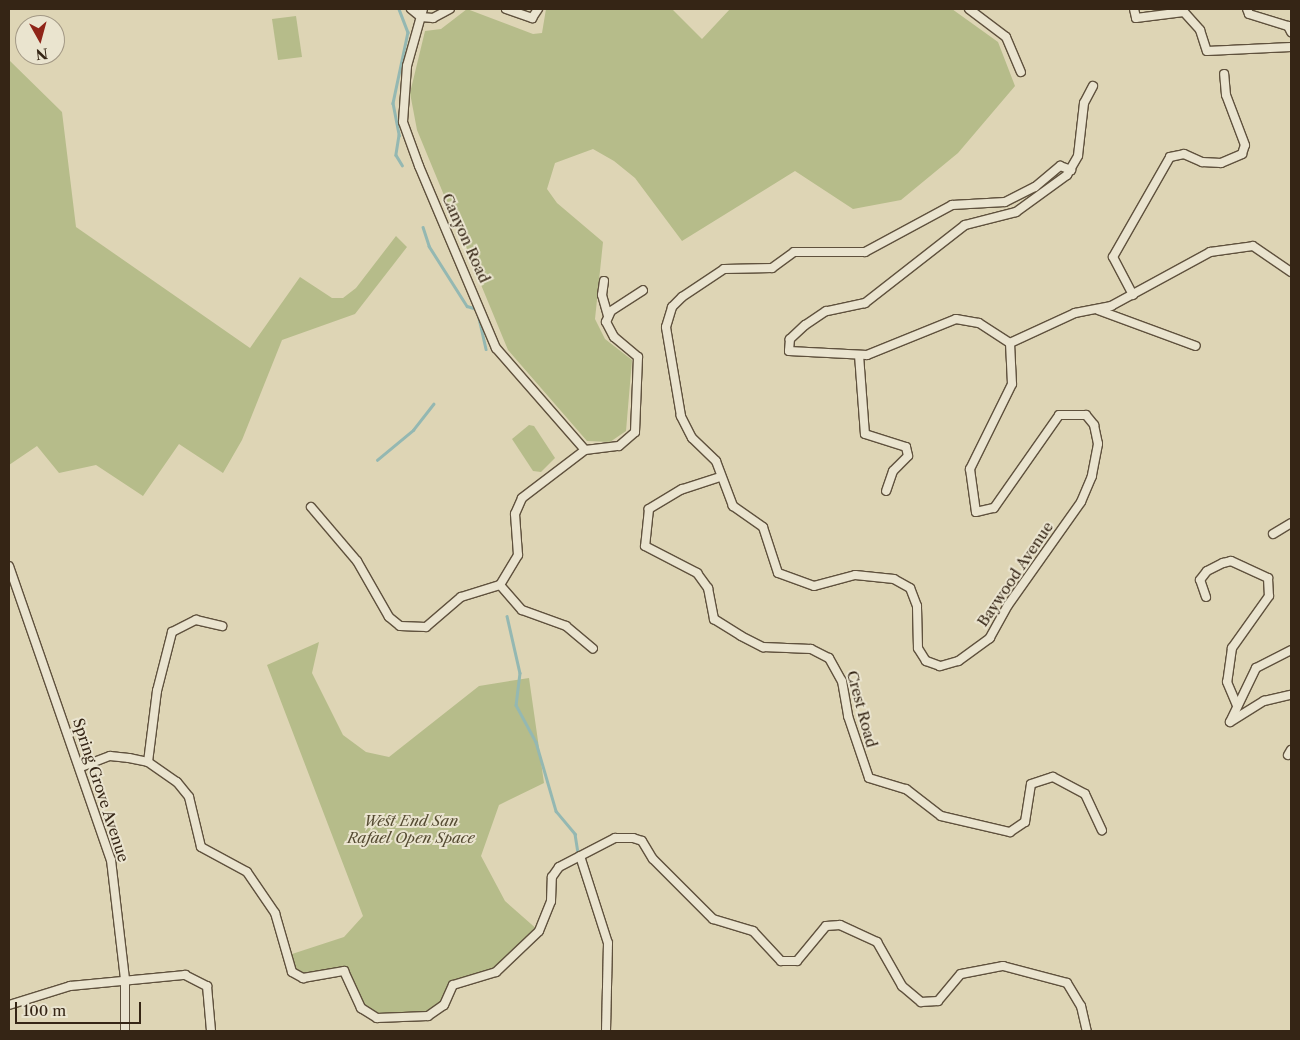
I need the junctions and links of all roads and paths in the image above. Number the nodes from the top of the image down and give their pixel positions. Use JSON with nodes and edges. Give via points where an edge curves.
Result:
{"nodes":[{"id":1,"x":411,"y":9,"type":"edge"},
{"id":2,"x":450,"y":9,"type":"edge"},
{"id":3,"x":506,"y":9,"type":"edge"},
{"id":4,"x":538,"y":9,"type":"edge"},
{"id":5,"x":969,"y":9,"type":"edge"},
{"id":6,"x":1134,"y":9,"type":"edge"},
{"id":7,"x":1247,"y":9,"type":"edge"},
{"id":8,"x":422,"y":13,"type":"edge"},
{"id":9,"x":1291,"y":32,"type":"edge"},
{"id":10,"x":1291,"y":47,"type":"edge"},
{"id":11,"x":1021,"y":72,"type":"dead end"},
{"id":12,"x":1224,"y":74,"type":"dead end"},
{"id":13,"x":1093,"y":86,"type":"dead end"},
{"id":14,"x":1071,"y":170,"type":"junction"},
{"id":15,"x":1291,"y":272,"type":"edge"},
{"id":16,"x":604,"y":281,"type":"dead end"},
{"id":17,"x":643,"y":290,"type":"dead end"},
{"id":18,"x":1133,"y":295,"type":"junction"},
{"id":19,"x":1096,"y":309,"type":"junction"},
{"id":20,"x":608,"y":316,"type":"junction"},
{"id":21,"x":1010,"y":343,"type":"junction"},
{"id":22,"x":1196,"y":346,"type":"dead end"},
{"id":23,"x":859,"y":355,"type":"junction"},
{"id":24,"x":585,"y":450,"type":"junction"},
{"id":25,"x":720,"y":477,"type":"junction"},
{"id":26,"x":886,"y":491,"type":"dead end"},
{"id":27,"x":311,"y":507,"type":"dead end"},
{"id":28,"x":1291,"y":523,"type":"edge"},
{"id":29,"x":1274,"y":534,"type":"dead end"},
{"id":30,"x":9,"y":566,"type":"edge"},
{"id":31,"x":500,"y":586,"type":"junction"},
{"id":32,"x":1206,"y":596,"type":"dead end"},
{"id":33,"x":222,"y":626,"type":"dead end"},
{"id":34,"x":593,"y":649,"type":"dead end"},
{"id":35,"x":1291,"y":650,"type":"edge"},
{"id":36,"x":1291,"y":695,"type":"edge"},
{"id":37,"x":1237,"y":706,"type":"junction"},
{"id":38,"x":148,"y":762,"type":"junction"},
{"id":39,"x":81,"y":767,"type":"junction"},
{"id":40,"x":1102,"y":830,"type":"dead end"},
{"id":41,"x":580,"y":856,"type":"junction"},
{"id":42,"x":125,"y":979,"type":"junction"},
{"id":43,"x":9,"y":1005,"type":"edge"},
{"id":44,"x":126,"y":1031,"type":"edge"},
{"id":45,"x":211,"y":1031,"type":"edge"},
{"id":46,"x":606,"y":1031,"type":"edge"},
{"id":47,"x":1087,"y":1031,"type":"edge"}],
"edges":[{"from":1,"to":8,"type":"street"},
{"from":2,"to":8,"type":"street","via":[[439,17]]},
{"from":3,"to":4,"type":"street","via":[[532,18]]},
{"from":5,"to":11,"type":"street","via":[[1006,37]]},
{"from":6,"to":10,"type":"street","via":[[1136,18],[1184,12],[1200,30],[1207,52]]},
{"from":7,"to":9,"type":"street","via":[[1248,14],[1288,26]]},
{"from":8,"to":24,"type":"street","name":"Canyon Road","via":[[407,66],[403,122],[419,166],[496,348]]},
{"from":12,"to":18,"type":"street","via":[[1226,95],[1245,145],[1242,154],[1221,163],[1202,162],[1184,154],[1170,157],[1114,257]]},
{"from":13,"to":14,"type":"street","via":[[1084,103],[1081,142]]},
{"from":14,"to":23,"type":"street","via":[[1016,212],[965,225],[884,291],[854,308],[826,311],[805,325],[788,346],[795,354]]},
{"from":14,"to":25,"type":"street","name":"Baywood Avenue","via":[[1060,166],[1035,187],[1005,202],[952,205],[865,252],[794,252],[772,268],[724,269],[682,297],[672,307],[666,327],[675,390],[692,438],[710,453]]},
{"from":15,"to":18,"type":"street","via":[[1253,246],[1210,252]]},
{"from":16,"to":20,"type":"street","via":[[602,295]]},
{"from":17,"to":20,"type":"street"},
{"from":18,"to":19,"type":"street"},
{"from":19,"to":21,"type":"street","via":[[1075,313]]},
{"from":19,"to":22,"type":"street"},
{"from":20,"to":24,"type":"street","via":[[608,330],[638,358],[636,428],[619,446]]},
{"from":21,"to":23,"type":"street","via":[[979,323],[956,319]]},
{"from":21,"to":25,"type":"street","name":"Baywood Avenue","via":[[1012,384],[1001,414],[971,463],[976,512],[994,508],[1059,415],[1072,411],[1086,415],[1094,425],[1098,444],[1092,476],[1080,502],[1008,605],[990,638],[958,661],[940,666],[926,661],[918,648],[917,606],[910,588],[894,579],[855,575],[814,586],[778,573],[763,527],[732,506]]},
{"from":23,"to":26,"type":"street","via":[[865,434],[906,447],[908,456],[893,471]]},
{"from":24,"to":31,"type":"street","via":[[522,498],[516,514],[518,555]]},
{"from":25,"to":40,"type":"street","name":"Crest Road","via":[[682,489],[649,510],[645,546],[697,573],[708,588],[714,619],[741,636],[762,647],[811,649],[829,658],[842,681],[848,716],[869,778],[906,789],[941,816],[1010,832],[1025,822],[1031,784],[1053,777],[1085,794]]},
{"from":27,"to":31,"type":"street","via":[[357,561],[389,617],[400,626],[426,627],[461,597]]},
{"from":28,"to":29,"type":"street"},
{"from":30,"to":39,"type":"street","name":"Spring Grove Avenue"},
{"from":31,"to":34,"type":"street","via":[[522,610],[566,626]]},
{"from":32,"to":37,"type":"street","via":[[1200,580],[1207,570],[1223,563],[1231,561],[1268,578],[1269,596],[1232,648],[1227,682]]},
{"from":33,"to":38,"type":"street","via":[[196,620],[172,632],[157,691]]},
{"from":35,"to":37,"type":"street","via":[[1256,668]]},
{"from":36,"to":37,"type":"street","via":[[1264,701],[1230,722]]},
{"from":38,"to":39,"type":"street","via":[[110,756]]},
{"from":38,"to":41,"type":"street","via":[[177,782],[189,797],[200,847],[247,872],[275,913],[292,972],[303,978],[344,971],[361,1008],[377,1018],[428,1016],[444,1005],[459,981],[496,972],[544,923],[555,872]]},
{"from":39,"to":42,"type":"street","name":"Spring Grove Avenue","via":[[111,860]]},
{"from":41,"to":46,"type":"street","via":[[608,943]]},
{"from":41,"to":47,"type":"street","via":[[615,838],[642,841],[653,859],[713,919],[753,931],[781,961],[797,961],[826,926],[840,925],[877,942],[902,986],[921,1002],[938,1001],[961,974],[1003,966],[1067,983],[1081,1006]]},
{"from":42,"to":43,"type":"street","via":[[70,986]]},
{"from":42,"to":44,"type":"street","name":"Spring Grove Avenue"},
{"from":42,"to":45,"type":"street","via":[[185,975],[203,981],[212,1002]]}]}
